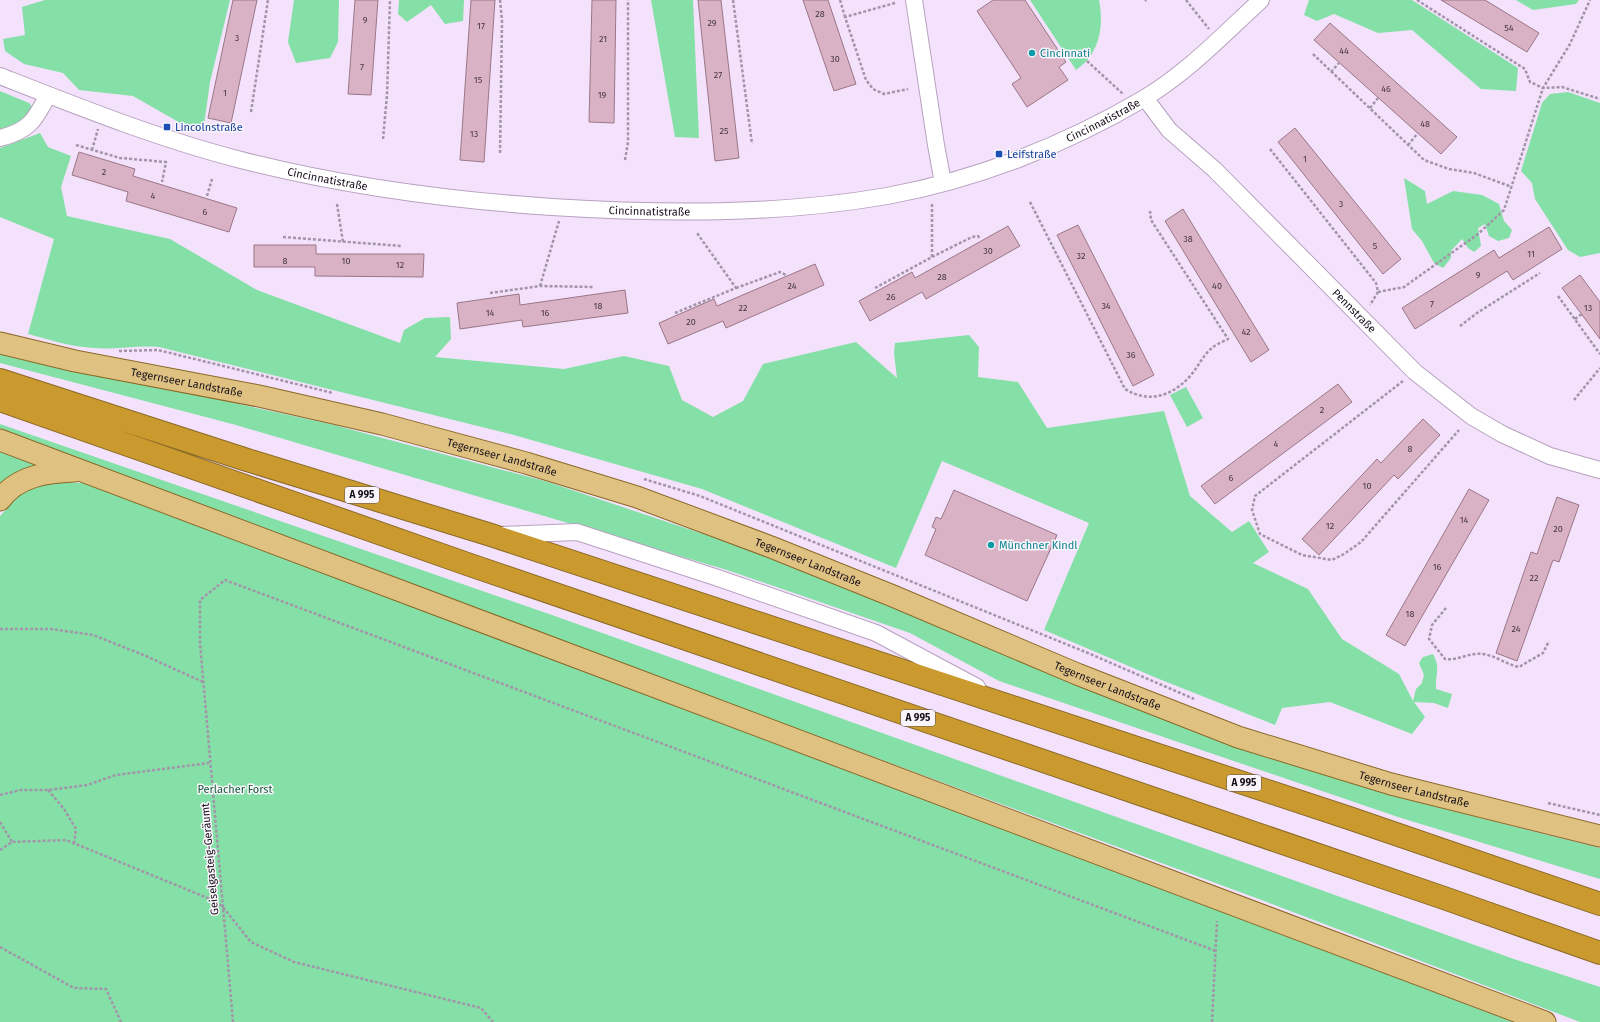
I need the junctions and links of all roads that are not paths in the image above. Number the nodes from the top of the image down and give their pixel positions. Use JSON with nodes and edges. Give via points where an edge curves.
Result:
{"nodes":[{"id":1,"x":914,"y":0,"type":"edge"},
{"id":2,"x":1261,"y":0,"type":"edge"},
{"id":3,"x":0,"y":76,"type":"edge"},
{"id":4,"x":48,"y":95,"type":"junction"},
{"id":5,"x":1145,"y":98,"type":"junction"},
{"id":6,"x":0,"y":138,"type":"edge"},
{"id":7,"x":943,"y":183,"type":"junction"},
{"id":8,"x":0,"y":343,"type":"edge"},
{"id":9,"x":0,"y":380,"type":"edge"},
{"id":10,"x":0,"y":400,"type":"edge"},
{"id":11,"x":0,"y":440,"type":"edge"},
{"id":12,"x":1600,"y":470,"type":"edge"},
{"id":13,"x":81,"y":471,"type":"junction"},
{"id":14,"x":0,"y":500,"type":"edge"},
{"id":15,"x":491,"y":535,"type":"junction"},
{"id":16,"x":1012,"y":706,"type":"junction"},
{"id":17,"x":1600,"y":836,"type":"edge"},
{"id":18,"x":1600,"y":904,"type":"edge"},
{"id":19,"x":1600,"y":953,"type":"edge"},
{"id":20,"x":1545,"y":1022,"type":"edge"}],
"edges":[{"from":1,"to":7,"type":"street"},
{"from":2,"to":5,"type":"street","name":"Cincinnatistraße","via":[[1191,64]]},
{"from":3,"to":4,"type":"street","name":"Cincinnatistraße"},
{"from":4,"to":6,"type":"street","via":[[35,119],[26,129]]},
{"from":4,"to":7,"type":"street","name":"Cincinnatistraße","via":[[240,160],[375,188],[497,203],[624,211],[757,210],[838,203]]},
{"from":5,"to":7,"type":"street","name":"Cincinnatistraße","via":[[1035,152]]},
{"from":5,"to":12,"type":"street","name":"Pennstraße","via":[[1169,130],[1214,170],[1415,372],[1471,416],[1502,434],[1550,456]]},
{"from":8,"to":17,"type":"main road","name":"Tegernseer Landstraße","via":[[75,361],[259,396],[382,424],[637,497],[894,596],[1077,674],[1238,737],[1391,784]]},
{"from":9,"to":15,"type":"highway","number":"A 995"},
{"from":10,"to":19,"type":"highway","number":"A 995","via":[[470,565]]},
{"from":11,"to":13,"type":"main road"},
{"from":13,"to":14,"type":"main road","via":[[51,472],[26,479]]},
{"from":13,"to":20,"type":"main road"},
{"from":15,"to":16,"type":"highway","number":"A 995"},
{"from":15,"to":16,"type":"street","via":[[577,532],[718,578],[876,633]]},
{"from":16,"to":18,"type":"highway","number":"A 995"}]}
